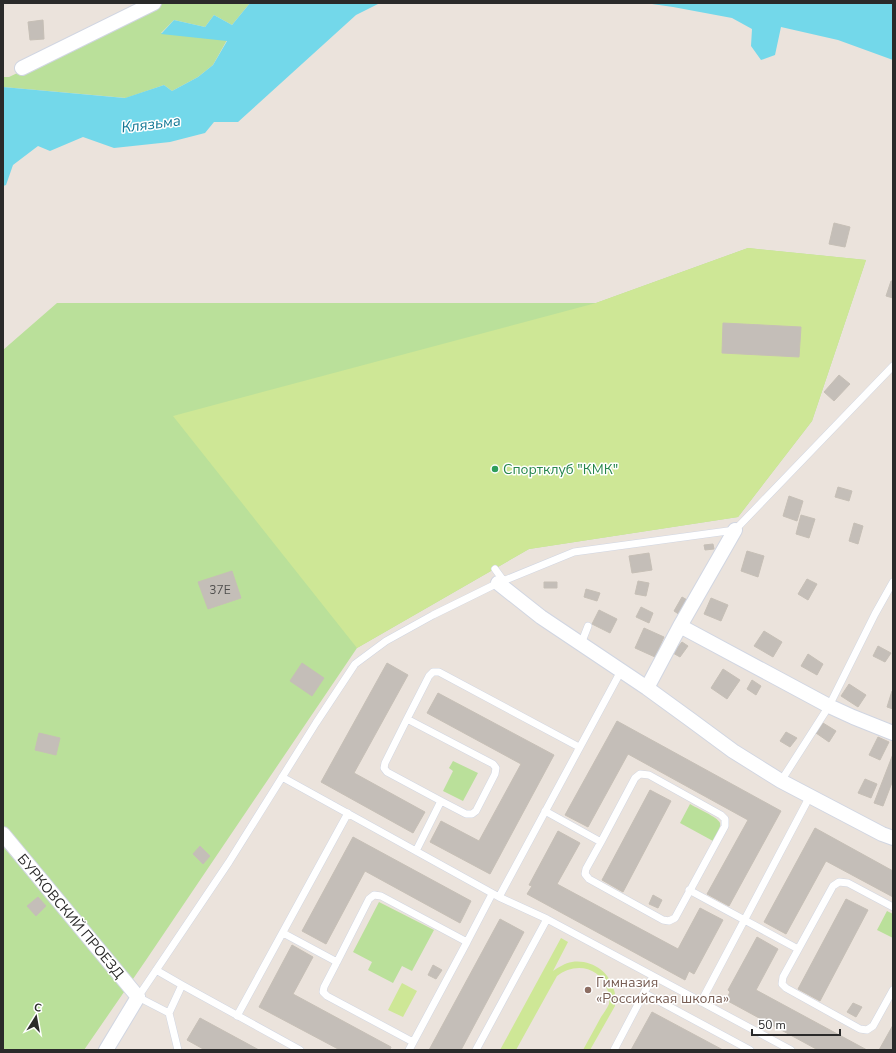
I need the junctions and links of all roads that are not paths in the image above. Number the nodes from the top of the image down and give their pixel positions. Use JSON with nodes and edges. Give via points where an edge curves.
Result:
{"nodes":[{"id":1,"x":154,"y":3,"type":"edge"},
{"id":2,"x":22,"y":68,"type":"dead end"},
{"id":3,"x":893,"y":366,"type":"edge"},
{"id":4,"x":735,"y":530,"type":"junction"},
{"id":5,"x":496,"y":569,"type":"dead end"},
{"id":6,"x":501,"y":582,"type":"junction"},
{"id":7,"x":893,"y":582,"type":"edge"},
{"id":8,"x":588,"y":626,"type":"dead end"},
{"id":9,"x":680,"y":626,"type":"junction"},
{"id":10,"x":581,"y":644,"type":"junction"},
{"id":11,"x":621,"y":671,"type":"junction"},
{"id":12,"x":646,"y":688,"type":"junction"},
{"id":13,"x":829,"y":706,"type":"junction"},
{"id":14,"x":407,"y":718,"type":"junction"},
{"id":15,"x":893,"y":733,"type":"edge"},
{"id":16,"x":579,"y":747,"type":"junction"},
{"id":17,"x":282,"y":777,"type":"junction"},
{"id":18,"x":781,"y":781,"type":"junction"},
{"id":19,"x":810,"y":796,"type":"junction"},
{"id":20,"x":441,"y":801,"type":"junction"},
{"id":21,"x":545,"y":811,"type":"junction"},
{"id":22,"x":348,"y":813,"type":"junction"},
{"id":23,"x":3,"y":834,"type":"edge"},
{"id":24,"x":893,"y":838,"type":"edge"},
{"id":25,"x":601,"y":842,"type":"junction"},
{"id":26,"x":416,"y":851,"type":"junction"},
{"id":27,"x":690,"y":890,"type":"junction"},
{"id":28,"x":496,"y":895,"type":"junction"},
{"id":29,"x":893,"y":907,"type":"edge"},
{"id":30,"x":547,"y":919,"type":"junction"},
{"id":31,"x":744,"y":920,"type":"junction"},
{"id":32,"x":283,"y":933,"type":"junction"},
{"id":33,"x":467,"y":942,"type":"junction"},
{"id":34,"x":798,"y":949,"type":"junction"},
{"id":35,"x":337,"y":962,"type":"junction"},
{"id":36,"x":156,"y":970,"type":"junction"},
{"id":37,"x":653,"y":976,"type":"junction"},
{"id":38,"x":182,"y":985,"type":"junction"},
{"id":39,"x":893,"y":990,"type":"edge"},
{"id":40,"x":644,"y":993,"type":"junction"},
{"id":41,"x":138,"y":997,"type":"junction"},
{"id":42,"x":891,"y":1000,"type":"edge"},
{"id":43,"x":701,"y":1002,"type":"junction"},
{"id":44,"x":169,"y":1013,"type":"junction"},
{"id":45,"x":238,"y":1016,"type":"junction"},
{"id":46,"x":413,"y":1042,"type":"junction"},
{"id":47,"x":106,"y":1050,"type":"edge"},
{"id":48,"x":178,"y":1050,"type":"edge"},
{"id":49,"x":300,"y":1050,"type":"edge"},
{"id":50,"x":409,"y":1050,"type":"edge"},
{"id":51,"x":476,"y":1050,"type":"edge"},
{"id":52,"x":614,"y":1050,"type":"edge"},
{"id":53,"x":750,"y":1050,"type":"edge"},
{"id":54,"x":791,"y":1050,"type":"edge"}],
"edges":[{"from":1,"to":2,"type":"street"},
{"from":3,"to":4,"type":"lane"},
{"from":4,"to":6,"type":"lane","via":[[574,552]]},
{"from":4,"to":9,"type":"street"},
{"from":5,"to":6,"type":"lane"},
{"from":6,"to":10,"type":"street","via":[[541,617]]},
{"from":6,"to":17,"type":"lane","via":[[386,641],[355,664]]},
{"from":7,"to":13,"type":"lane"},
{"from":8,"to":10,"type":"lane"},
{"from":9,"to":12,"type":"street"},
{"from":9,"to":13,"type":"street"},
{"from":10,"to":11,"type":"street"},
{"from":11,"to":12,"type":"street"},
{"from":11,"to":16,"type":"lane"},
{"from":12,"to":18,"type":"street"},
{"from":13,"to":15,"type":"street"},
{"from":13,"to":18,"type":"lane"},
{"from":14,"to":16,"type":"lane","via":[[429,676],[433,672],[439,672]]},
{"from":14,"to":20,"type":"lane","via":[[384,768]]},
{"from":14,"to":20,"type":"lane","via":[[493,764],[496,768],[476,811],[472,814],[466,814]]},
{"from":16,"to":21,"type":"lane"},
{"from":17,"to":22,"type":"lane"},
{"from":17,"to":36,"type":"lane","via":[[229,862]]},
{"from":18,"to":19,"type":"street"},
{"from":19,"to":24,"type":"street"},
{"from":19,"to":31,"type":"lane"},
{"from":20,"to":26,"type":"lane"},
{"from":21,"to":25,"type":"lane"},
{"from":21,"to":28,"type":"lane"},
{"from":22,"to":26,"type":"lane"},
{"from":22,"to":32,"type":"lane"},
{"from":23,"to":41,"type":"street","name":"БУРКОВСКИЙ ПРОЕЗД"},
{"from":25,"to":27,"type":"lane","via":[[585,874],[589,879],[663,920],[669,921],[674,918]]},
{"from":25,"to":27,"type":"lane","via":[[635,778],[640,774],[649,775],[725,819],[724,826]]},
{"from":26,"to":28,"type":"lane"},
{"from":27,"to":31,"type":"lane"},
{"from":28,"to":30,"type":"lane"},
{"from":28,"to":33,"type":"lane"},
{"from":29,"to":34,"type":"lane","via":[[848,883],[840,882],[833,886]]},
{"from":30,"to":37,"type":"lane"},
{"from":30,"to":51,"type":"lane"},
{"from":31,"to":34,"type":"lane"},
{"from":31,"to":43,"type":"lane"},
{"from":32,"to":35,"type":"lane"},
{"from":32,"to":45,"type":"lane"},
{"from":33,"to":35,"type":"lane","via":[[381,896],[374,895]]},
{"from":33,"to":46,"type":"lane"},
{"from":34,"to":42,"type":"lane","via":[[783,977],[782,984],[860,1029],[867,1030],[873,1026]]},
{"from":35,"to":46,"type":"lane","via":[[323,992]]},
{"from":36,"to":38,"type":"lane"},
{"from":36,"to":41,"type":"lane"},
{"from":37,"to":40,"type":"lane"},
{"from":37,"to":43,"type":"lane"},
{"from":38,"to":44,"type":"lane"},
{"from":38,"to":45,"type":"lane"},
{"from":39,"to":42,"type":"lane"},
{"from":40,"to":52,"type":"lane"},
{"from":40,"to":53,"type":"lane"},
{"from":41,"to":44,"type":"lane"},
{"from":41,"to":47,"type":"street"},
{"from":43,"to":54,"type":"lane"},
{"from":44,"to":48,"type":"lane"},
{"from":45,"to":49,"type":"lane"},
{"from":46,"to":50,"type":"lane"}]}
